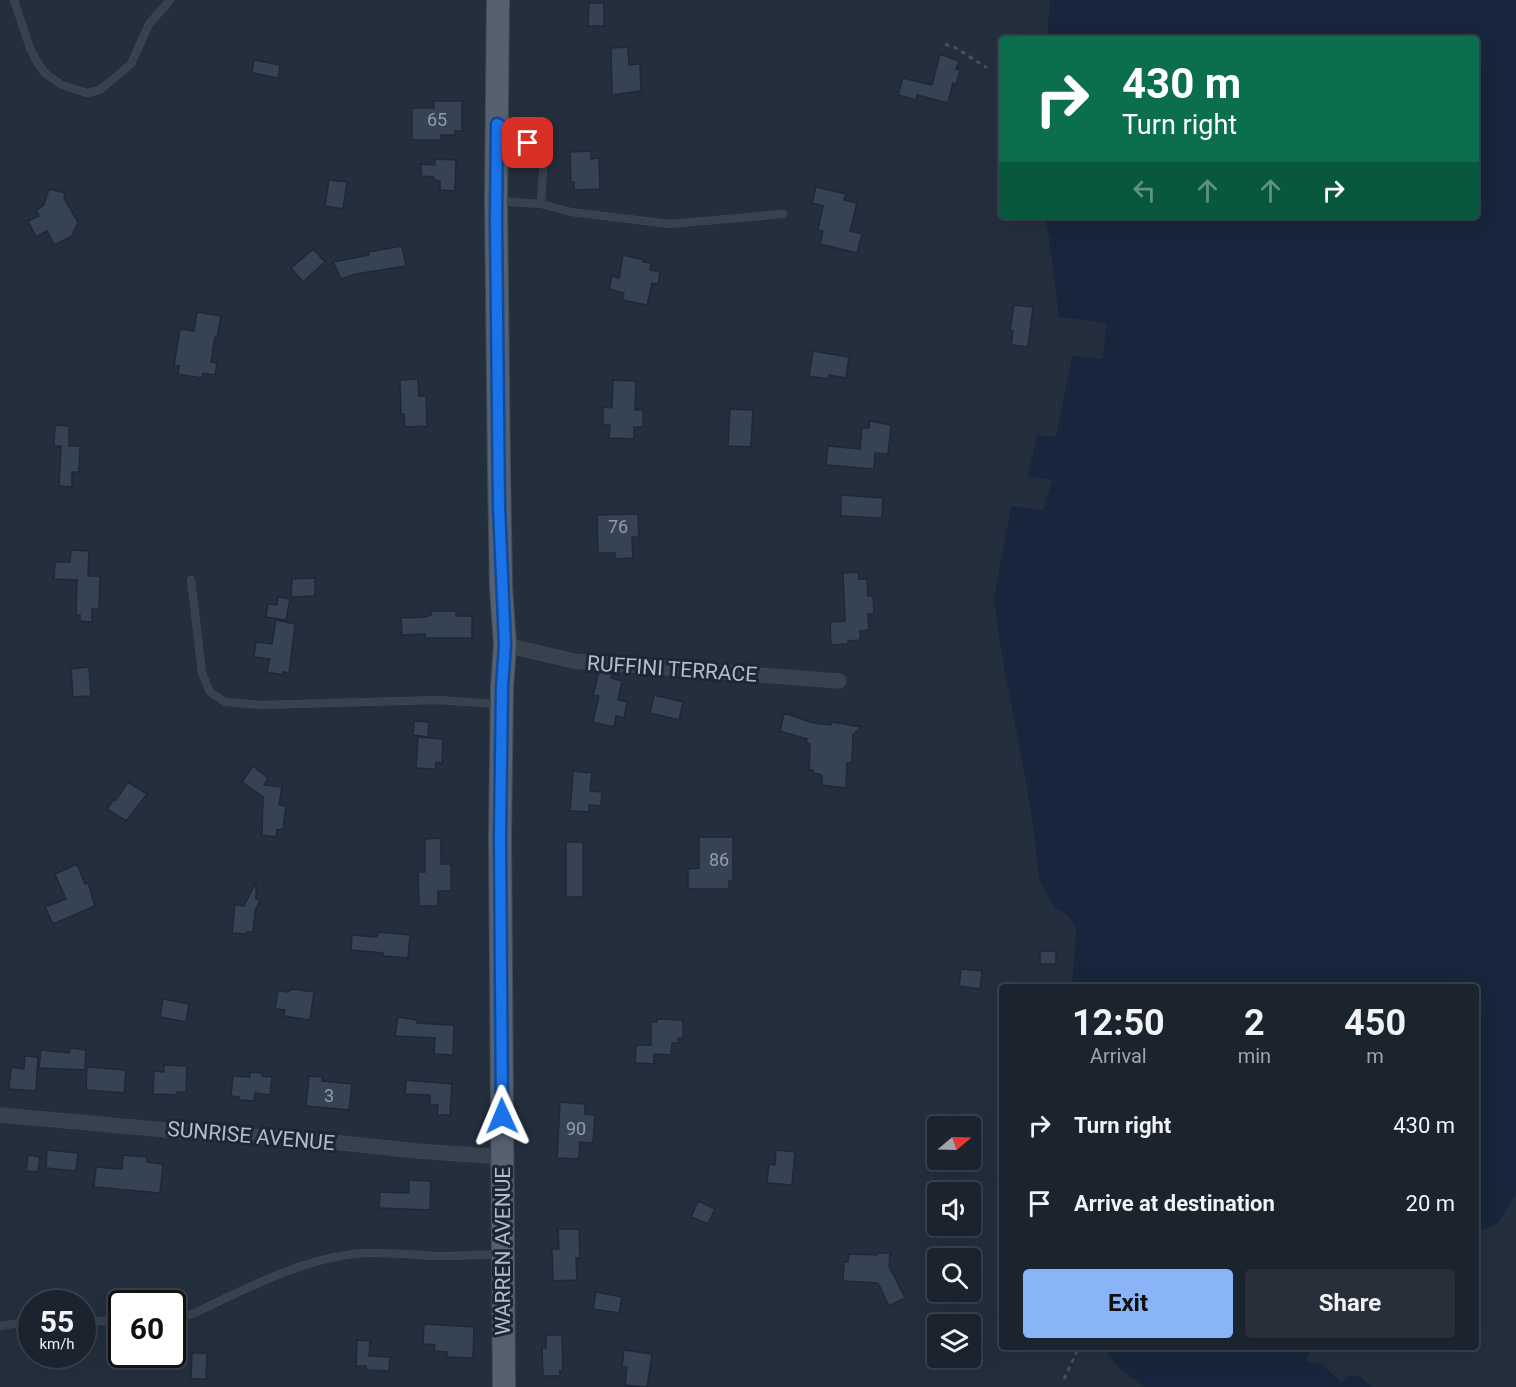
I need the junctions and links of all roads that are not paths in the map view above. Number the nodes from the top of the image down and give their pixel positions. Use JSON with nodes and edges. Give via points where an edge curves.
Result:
{"nodes":[{"id":1,"x":14,"y":0,"type":"edge"},
{"id":2,"x":170,"y":0,"type":"edge"},
{"id":3,"x":498,"y":0,"type":"edge"},
{"id":4,"x":497,"y":124,"type":"junction"},
{"id":5,"x":496,"y":201,"type":"junction"},
{"id":6,"x":541,"y":204,"type":"junction"},
{"id":7,"x":783,"y":214,"type":"dead end"},
{"id":8,"x":191,"y":580,"type":"dead end"},
{"id":9,"x":505,"y":645,"type":"junction"},
{"id":10,"x":839,"y":681,"type":"dead end"},
{"id":11,"x":502,"y":704,"type":"junction"},
{"id":12,"x":0,"y":1115,"type":"edge"},
{"id":13,"x":503,"y":1156,"type":"junction"},
{"id":14,"x":504,"y":1254,"type":"junction"},
{"id":15,"x":186,"y":1316,"type":"edge"},
{"id":16,"x":18,"y":1323,"type":"edge"},
{"id":17,"x":0,"y":1326,"type":"edge"},
{"id":18,"x":504,"y":1387,"type":"edge"}],
"edges":[{"from":1,"to":2,"type":"lane","via":[[41,68],[63,85],[87,93],[100,90],[131,64],[149,24]]},
{"from":3,"to":4,"type":"main road","name":"WARREN AVENUE"},
{"from":4,"to":5,"type":"main road","name":"WARREN AVENUE"},
{"from":4,"to":6,"type":"lane","via":[[543,153]]},
{"from":5,"to":6,"type":"lane"},
{"from":5,"to":9,"type":"main road","name":"WARREN AVENUE","via":[[499,507]]},
{"from":6,"to":7,"type":"lane","via":[[571,212],[670,224]]},
{"from":8,"to":11,"type":"lane","via":[[202,673],[210,692],[225,702],[261,705],[419,700]]},
{"from":9,"to":10,"type":"street","name":"RUFFINI TERRACE","via":[[574,661]]},
{"from":9,"to":11,"type":"main road","name":"WARREN AVENUE"},
{"from":11,"to":13,"type":"main road","name":"WARREN AVENUE"},
{"from":12,"to":13,"type":"street","name":"SUNRISE AVENUE"},
{"from":13,"to":14,"type":"main road","name":"WARREN AVENUE"},
{"from":14,"to":15,"type":"lane","via":[[342,1256],[297,1267]]},
{"from":14,"to":18,"type":"main road","name":"WARREN AVENUE"},
{"from":16,"to":17,"type":"lane"}]}
